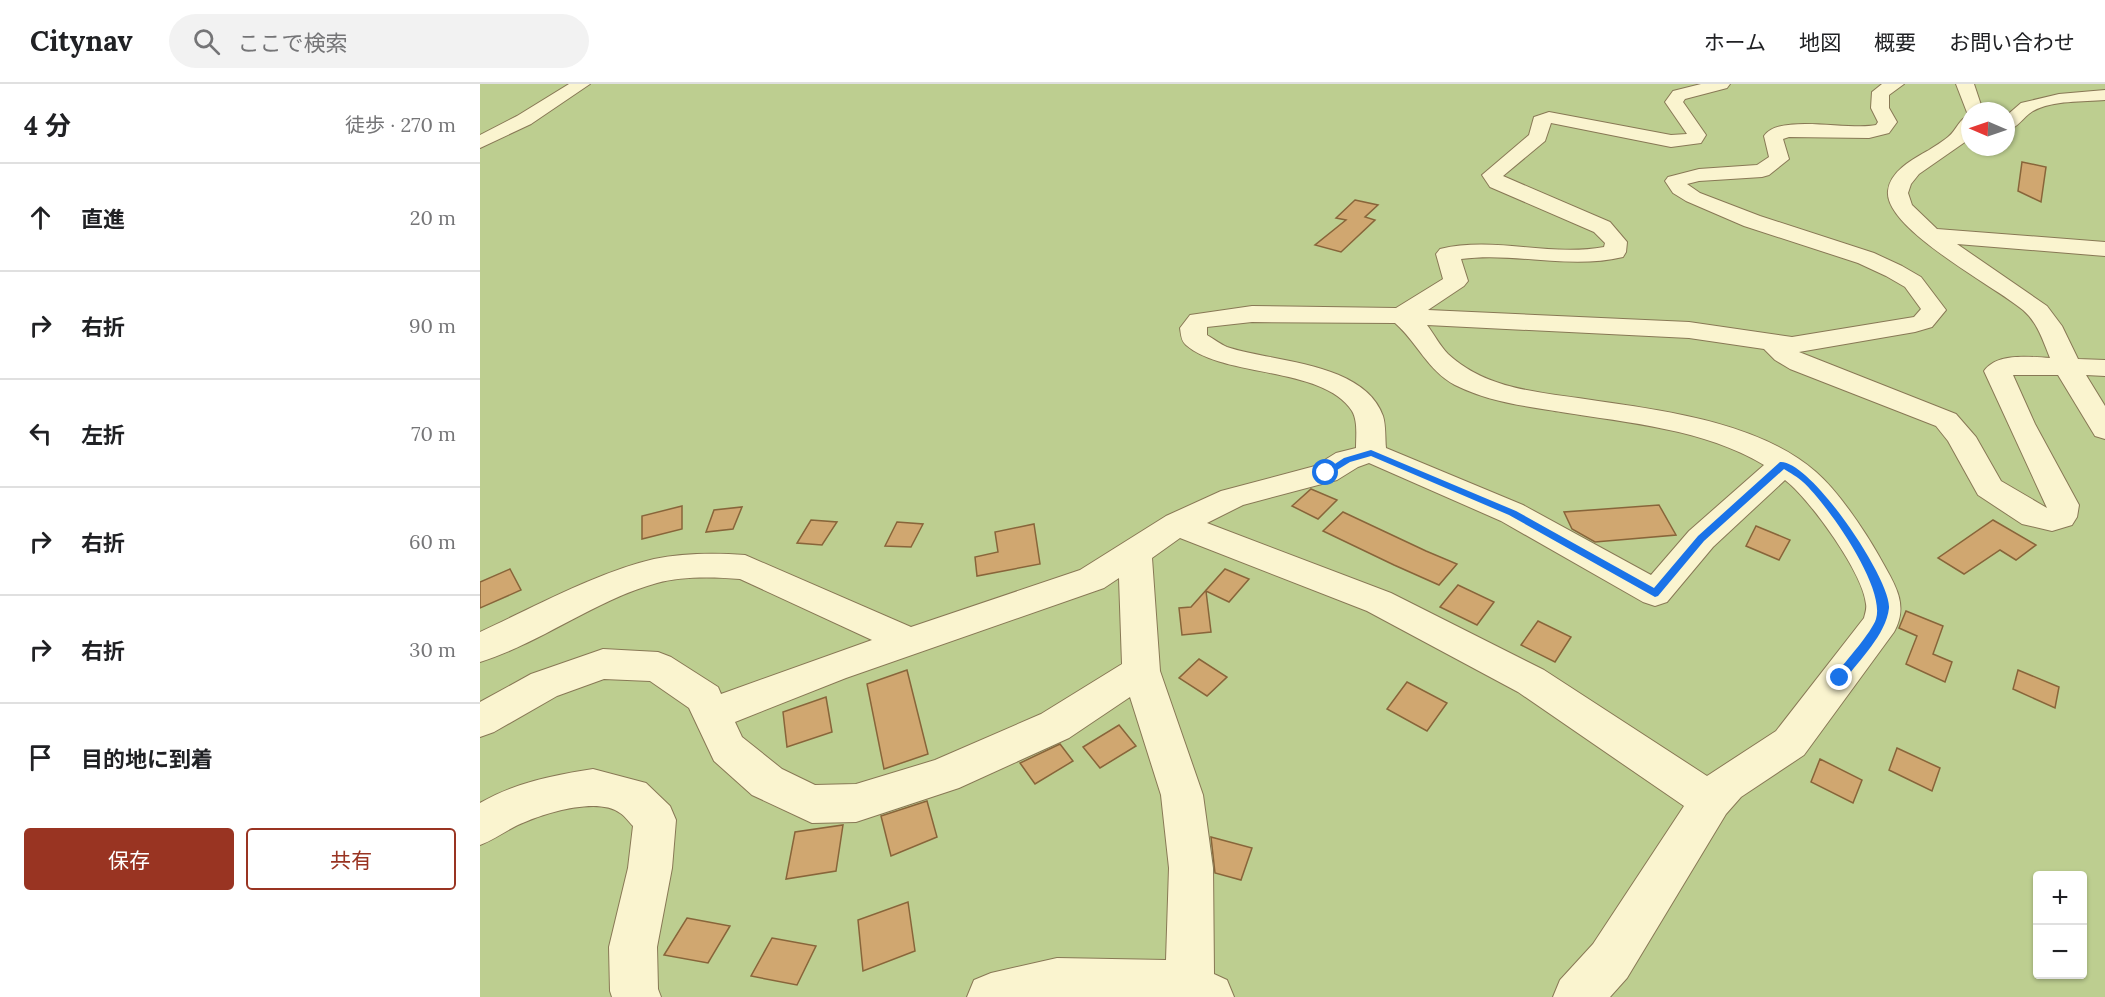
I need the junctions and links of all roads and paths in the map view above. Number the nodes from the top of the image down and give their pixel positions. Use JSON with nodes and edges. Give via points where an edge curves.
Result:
{"nodes":[{"id":1,"x":581,"y":84,"type":"edge"},
{"id":2,"x":1721,"y":84,"type":"edge"},
{"id":3,"x":1895,"y":84,"type":"edge"},
{"id":4,"x":1965,"y":84,"type":"edge"},
{"id":5,"x":2105,"y":95,"type":"edge"},
{"id":6,"x":1971,"y":102,"type":"edge"},
{"id":7,"x":2015,"y":117,"type":"edge"},
{"id":8,"x":480,"y":142,"type":"edge"},
{"id":9,"x":1961,"y":144,"type":"edge"},
{"id":10,"x":1929,"y":235,"type":"junction"},
{"id":11,"x":2105,"y":249,"type":"edge"},
{"id":12,"x":1401,"y":316,"type":"junction"},
{"id":13,"x":1774,"y":344,"type":"junction"},
{"id":14,"x":2068,"y":367,"type":"junction"},
{"id":15,"x":2105,"y":368,"type":"edge"},
{"id":16,"x":2105,"y":430,"type":"edge"},
{"id":17,"x":1371,"y":453,"type":"junction"},
{"id":18,"x":1784,"y":464,"type":"junction"},
{"id":19,"x":1177,"y":524,"type":"junction"},
{"id":20,"x":1135,"y":554,"type":"junction"},
{"id":21,"x":910,"y":642,"type":"junction"},
{"id":22,"x":480,"y":648,"type":"edge"},
{"id":23,"x":1142,"y":671,"type":"junction"},
{"id":24,"x":711,"y":714,"type":"junction"},
{"id":25,"x":480,"y":721,"type":"edge"},
{"id":26,"x":1711,"y":801,"type":"junction"},
{"id":27,"x":480,"y":826,"type":"edge"},
{"id":28,"x":1201,"y":994,"type":"edge"},
{"id":29,"x":637,"y":997,"type":"edge"},
{"id":30,"x":991,"y":997,"type":"edge"},
{"id":31,"x":1578,"y":997,"type":"edge"}],
"edges":[{"from":1,"to":8,"type":"street"},
{"from":2,"to":12,"type":"street","via":[[1679,95],[1674,102],[1695,130],[1694,139],[1671,141],[1549,117],[1541,121],[1538,136],[1492,175],[1497,183],[1602,228],[1616,242],[1615,252],[1586,256],[1469,250],[1448,254],[1456,281]]},
{"from":3,"to":13,"type":"street","via":[[1881,92],[1878,101],[1888,122],[1882,129],[1787,131],[1773,136],[1779,159],[1762,171],[1699,175],[1675,181],[1694,197],[1752,221],[1894,271],[1913,282],[1934,310],[1923,322],[1906,327],[1792,345]]},
{"from":4,"to":6,"type":"street"},
{"from":5,"to":7,"type":"street","via":[[2059,99],[2027,107]]},
{"from":9,"to":10,"type":"street","via":[[1919,165],[1903,179],[1898,193],[1899,202]]},
{"from":10,"to":11,"type":"street"},
{"from":10,"to":14,"type":"street","via":[[2032,305],[2047,321]]},
{"from":12,"to":13,"type":"street","via":[[1689,330]]},
{"from":12,"to":17,"type":"street","via":[[1252,314],[1199,321],[1193,328],[1195,339],[1217,352],[1325,378],[1341,387],[1368,414]]},
{"from":12,"to":18,"type":"street","via":[[1416,328],[1438,359],[1463,378],[1504,395],[1643,416],[1713,432],[1757,448]]},
{"from":13,"to":14,"type":"street","via":[[1799,363],[1946,420],[1961,437],[1989,488],[2033,516],[2052,520],[2061,517],[2063,505],[1998,371],[2016,365]]},
{"from":14,"to":15,"type":"street"},
{"from":14,"to":16,"type":"street"},
{"from":17,"to":18,"type":"street","via":[[1512,513],[1655,593],[1701,539]]},
{"from":17,"to":19,"type":"street","via":[[1347,460],[1326,473],[1232,498]]},
{"from":18,"to":26,"type":"street","via":[[1806,480],[1853,539],[1884,604],[1881,622],[1790,743],[1726,784]]},
{"from":19,"to":20,"type":"street"},
{"from":19,"to":26,"type":"street","via":[[1379,602],[1531,681]]},
{"from":20,"to":21,"type":"street","via":[[1092,579]]},
{"from":20,"to":23,"type":"street"},
{"from":21,"to":22,"type":"street","via":[[744,567],[718,565],[645,575]]},
{"from":21,"to":24,"type":"street"},
{"from":23,"to":24,"type":"street","via":[[1055,726],[944,775],[856,803],[812,804],[767,782],[728,749]]},
{"from":23,"to":28,"type":"street","via":[[1182,795]]},
{"from":24,"to":25,"type":"street","via":[[704,698],[658,667],[603,664],[544,685]]},
{"from":26,"to":31,"type":"street","via":[[1610,962]]},
{"from":27,"to":29,"type":"street","via":[[510,808],[593,787],[631,796],[655,820],[650,868],[633,947]]},
{"from":28,"to":30,"type":"street","via":[[1164,983],[1058,982]]}]}
